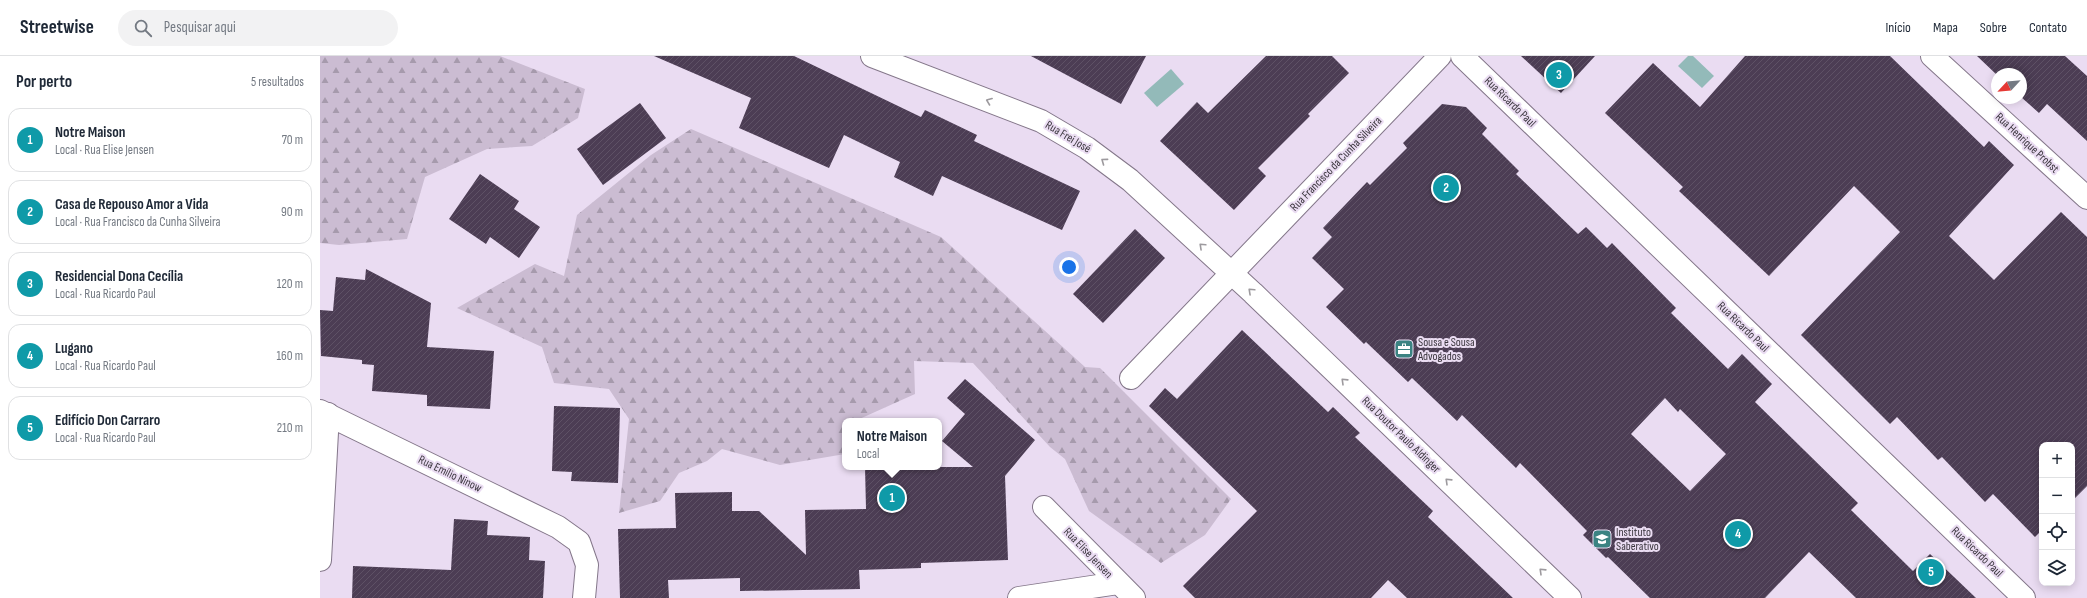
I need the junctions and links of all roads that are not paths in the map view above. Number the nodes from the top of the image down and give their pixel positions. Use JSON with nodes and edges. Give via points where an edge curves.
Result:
{"nodes":[{"id":1,"x":872,"y":56,"type":"edge"},
{"id":2,"x":1440,"y":56,"type":"edge"},
{"id":3,"x":1462,"y":56,"type":"edge"},
{"id":4,"x":1932,"y":56,"type":"edge"},
{"id":5,"x":2087,"y":198,"type":"edge"},
{"id":6,"x":1231,"y":272,"type":"junction"},
{"id":7,"x":1131,"y":378,"type":"dead end"},
{"id":8,"x":324,"y":412,"type":"edge"},
{"id":9,"x":1044,"y":507,"type":"dead end"},
{"id":10,"x":320,"y":560,"type":"edge"},
{"id":11,"x":1118,"y":583,"type":"junction"},
{"id":12,"x":584,"y":598,"type":"edge"},
{"id":13,"x":1019,"y":598,"type":"edge"},
{"id":14,"x":1134,"y":598,"type":"edge"},
{"id":15,"x":1570,"y":598,"type":"edge"},
{"id":16,"x":2024,"y":598,"type":"edge"}],
"edges":[{"from":6,"to":1,"type":"street","name":"Rua Frei José","one_way":true,"via":[[1130,180],[1087,148],[1041,121]]},
{"from":2,"to":6,"type":"street","name":"Rua Francisco da Cunha Silveira"},
{"from":3,"to":16,"type":"street","name":"Rua Ricardo Paul"},
{"from":4,"to":5,"type":"street","name":"Rua Henrique Probst"},
{"from":6,"to":7,"type":"street","name":"Rua Francisco da Cunha Silveira"},
{"from":15,"to":6,"type":"street","name":"Rua Doutor Paulo Aldinger","one_way":true},
{"from":8,"to":10,"type":"street"},
{"from":8,"to":12,"type":"street","name":"Rua Emílio Ninow","via":[[558,527],[579,542],[587,564]]},
{"from":9,"to":11,"type":"street","name":"Rua Elise Jensen"},
{"from":11,"to":13,"type":"street"},
{"from":11,"to":14,"type":"street","name":"Rua Elise Jensen"}]}
